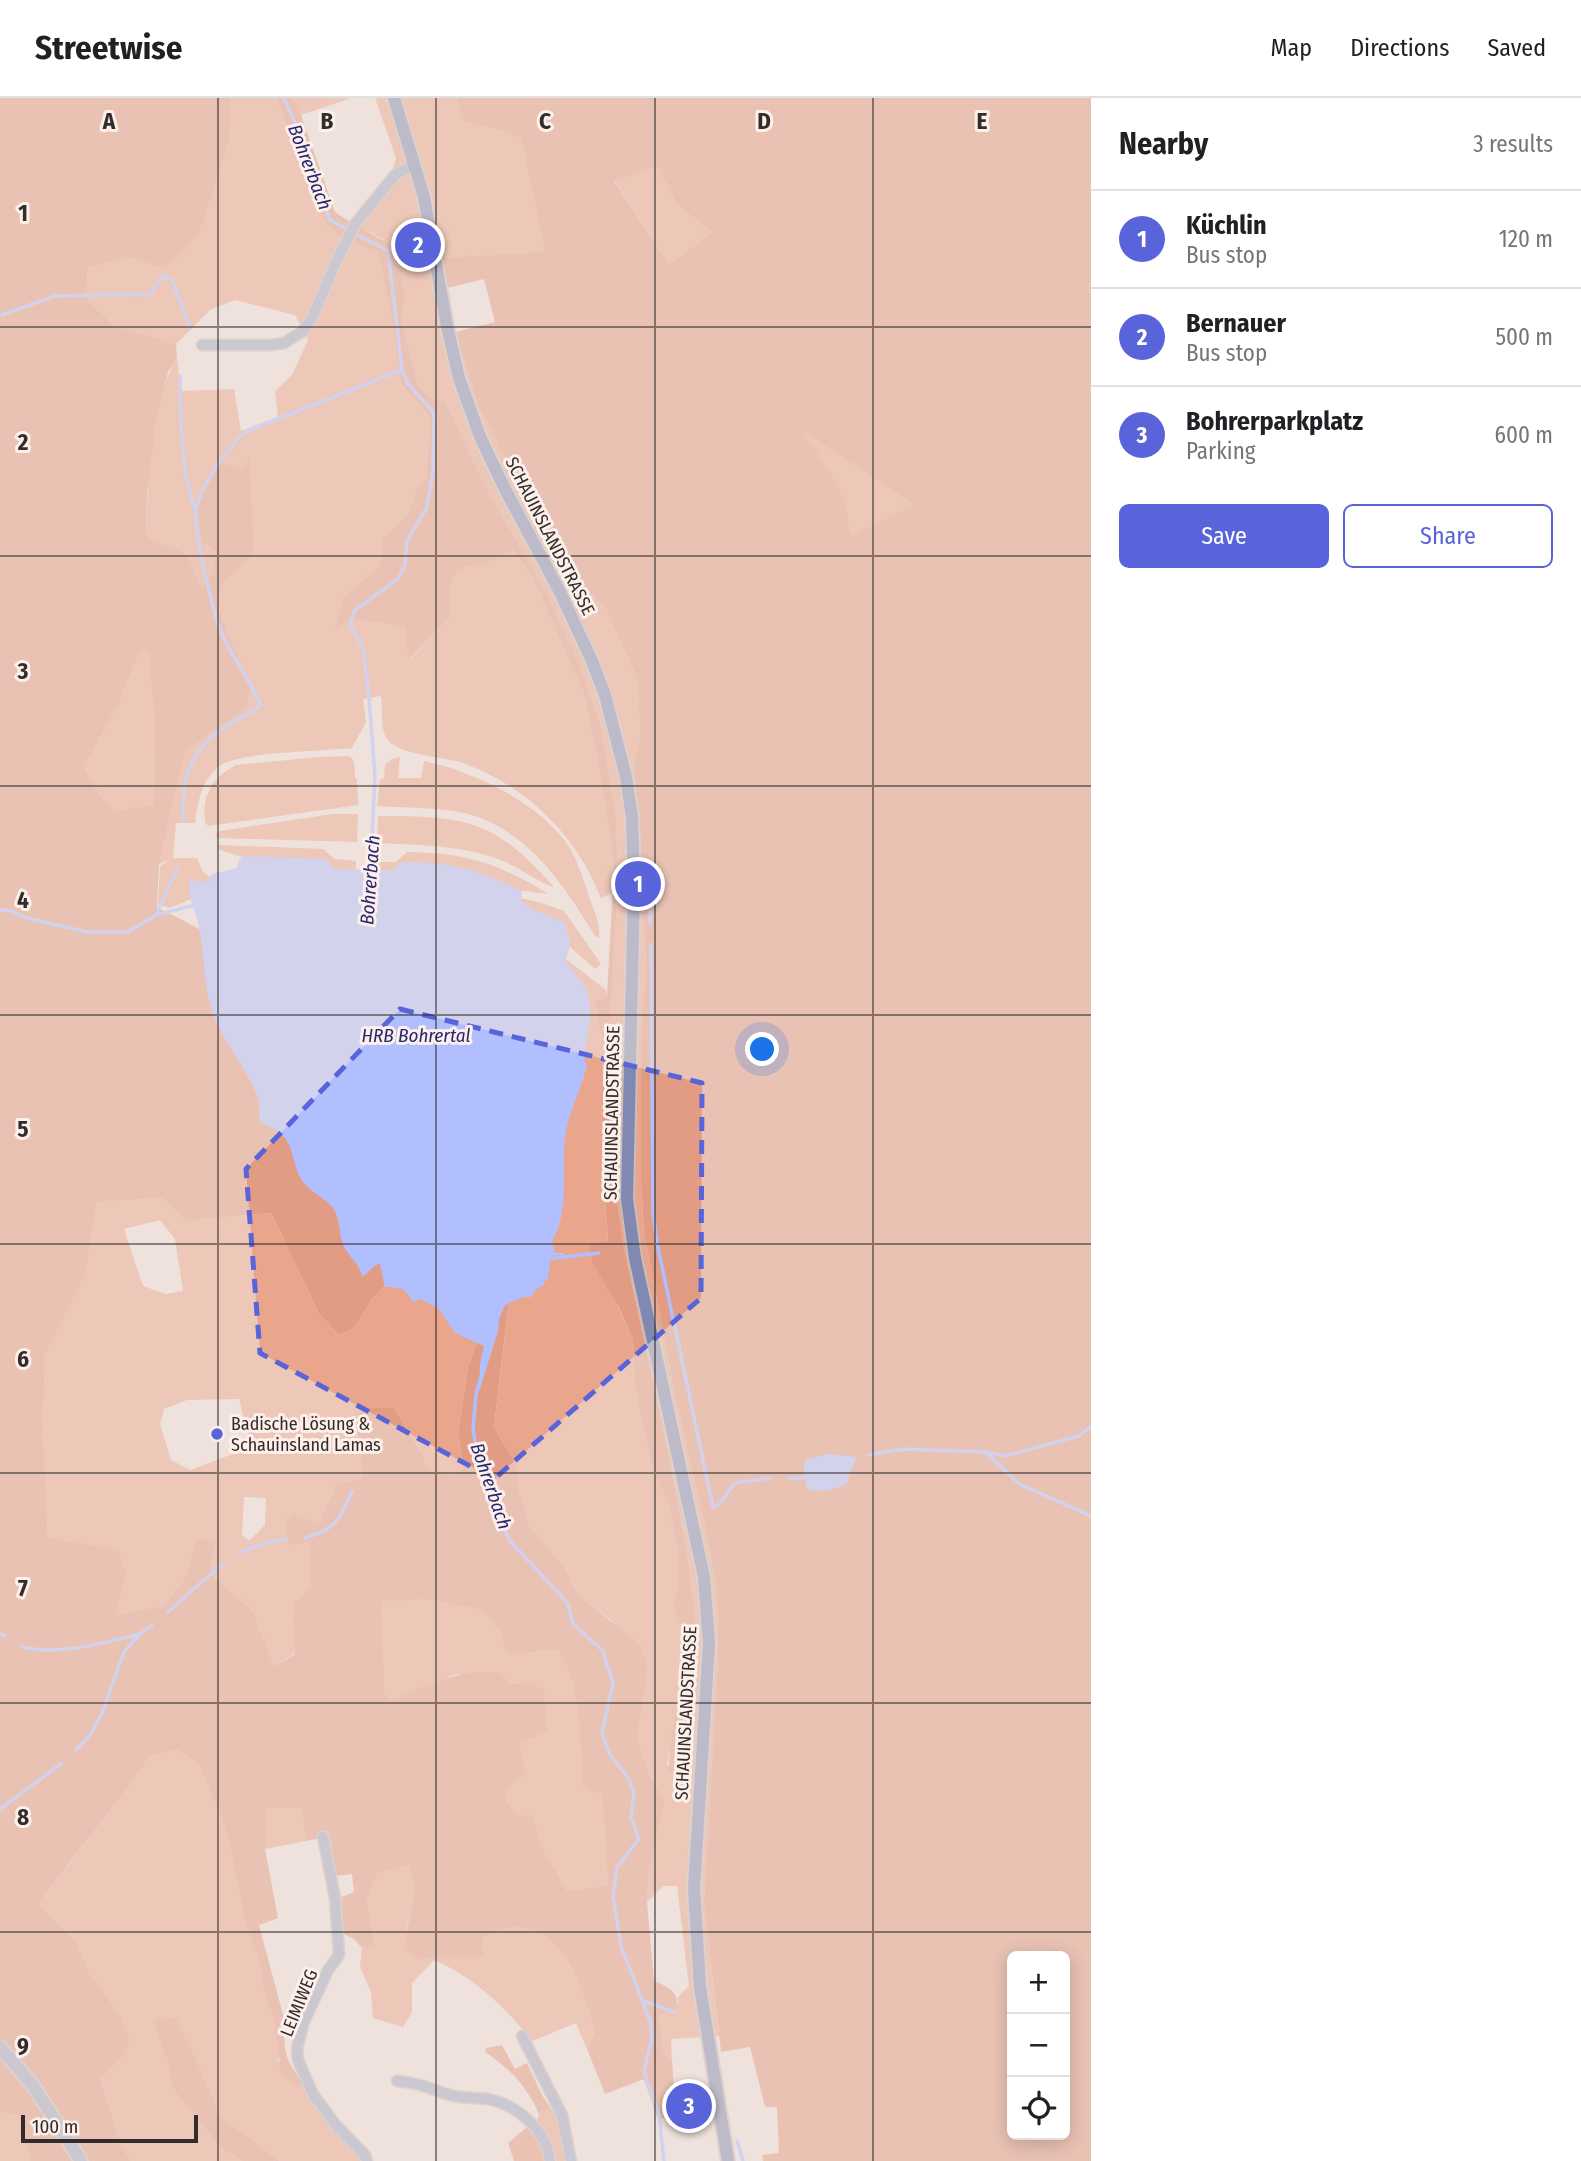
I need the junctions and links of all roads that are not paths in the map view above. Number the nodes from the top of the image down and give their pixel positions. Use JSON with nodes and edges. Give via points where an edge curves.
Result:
{"nodes":[{"id":1,"x":394,"y":98,"type":"edge"},
{"id":2,"x":415,"y":164,"type":"junction"},
{"id":3,"x":202,"y":345,"type":"dead end"},
{"id":4,"x":323,"y":1838,"type":"dead end"},
{"id":5,"x":522,"y":2036,"type":"dead end"},
{"id":6,"x":0,"y":2048,"type":"edge"},
{"id":7,"x":397,"y":2081,"type":"dead end"},
{"id":8,"x":81,"y":2161,"type":"edge"},
{"id":9,"x":367,"y":2161,"type":"edge"},
{"id":10,"x":550,"y":2161,"type":"edge"},
{"id":11,"x":571,"y":2161,"type":"edge"},
{"id":12,"x":728,"y":2161,"type":"edge"}],
"edges":[{"from":1,"to":2,"type":"main road","name":"SCHAUINSLANDSTRASSE"},
{"from":2,"to":3,"type":"street","via":[[394,174],[355,224],[302,332],[292,340],[270,345]]},
{"from":2,"to":12,"type":"main road","name":"SCHAUINSLANDSTRASSE","via":[[458,378],[491,461],[592,662],[626,777],[634,886],[627,1199],[635,1258],[704,1577],[709,1643],[694,1865],[696,1940]]},
{"from":4,"to":9,"type":"street","name":"LEIMIWEG","via":[[335,1898],[339,1955],[304,2022],[298,2060],[313,2094]]},
{"from":5,"to":11,"type":"street","via":[[562,2115]]},
{"from":6,"to":8,"type":"street","via":[[34,2087]]},
{"from":7,"to":10,"type":"street","via":[[509,2106],[541,2134]]}]}
